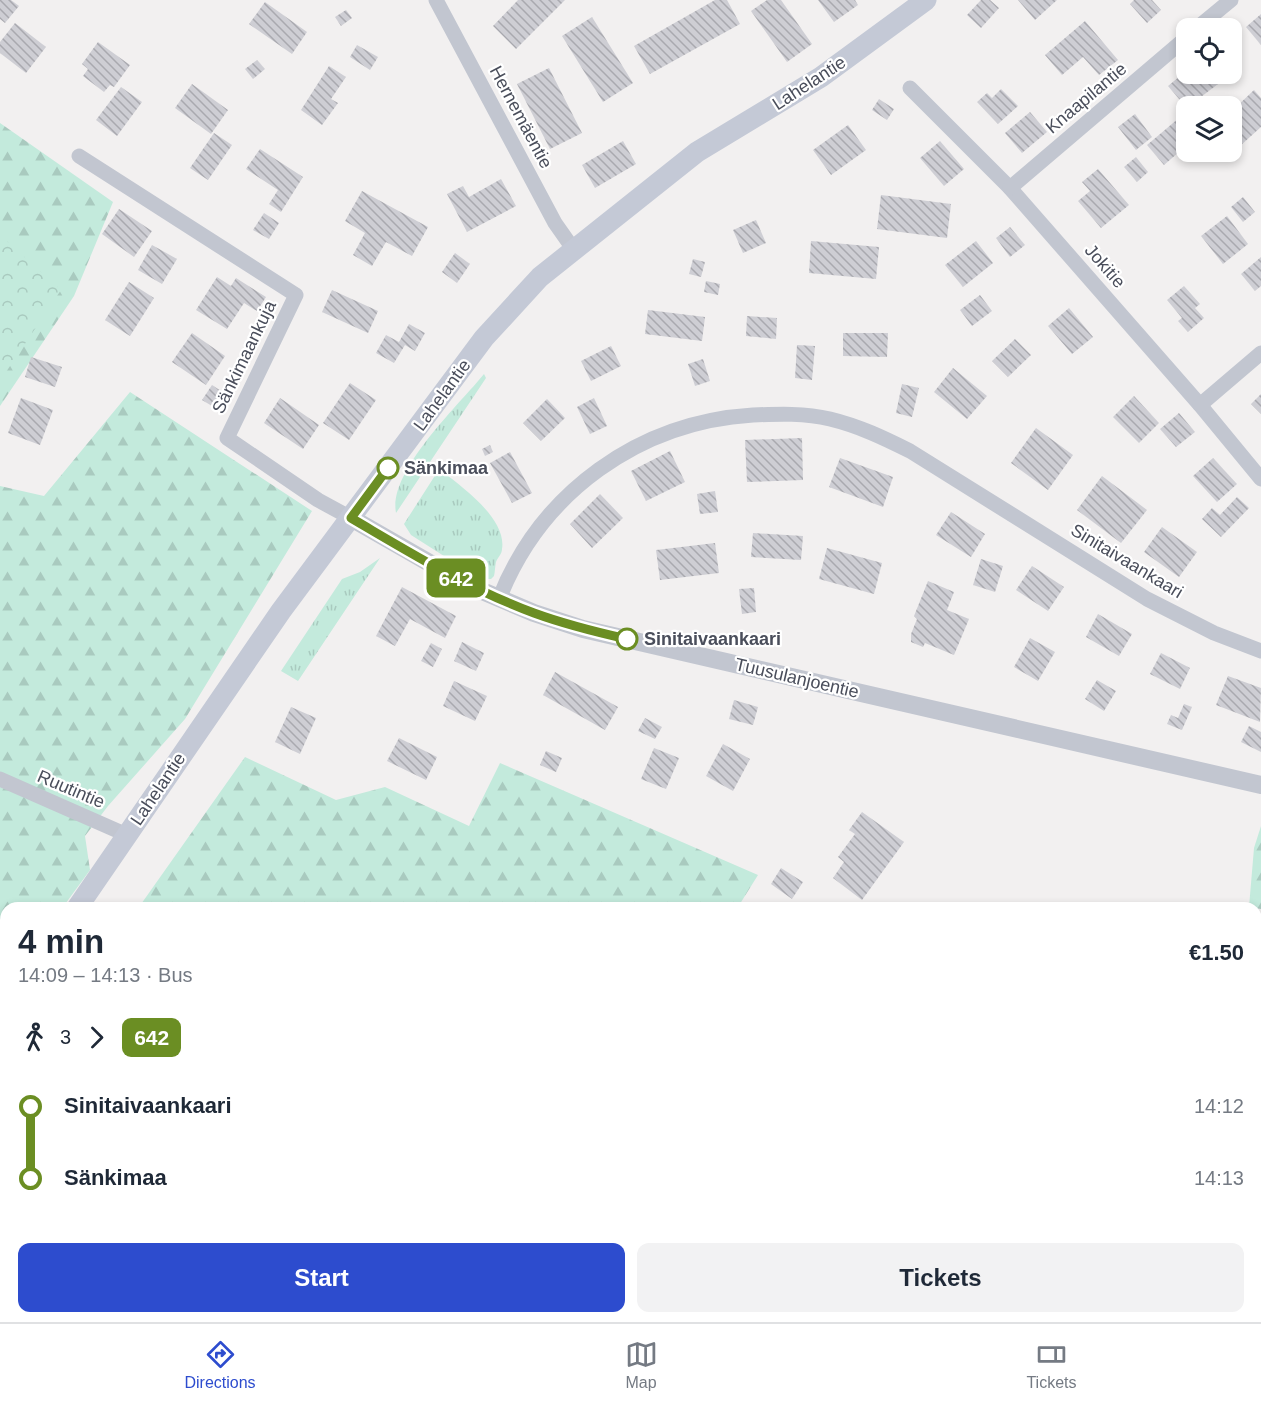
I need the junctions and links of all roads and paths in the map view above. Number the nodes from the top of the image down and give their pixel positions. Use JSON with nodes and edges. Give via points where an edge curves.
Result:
{"nodes":[{"id":1,"x":926,"y":0,"type":"edge"},
{"id":2,"x":1231,"y":0,"type":"edge"},
{"id":3,"x":442,"y":2,"type":"edge"},
{"id":4,"x":1209,"y":18,"type":"edge"},
{"id":5,"x":1176,"y":47,"type":"edge"},
{"id":6,"x":910,"y":88,"type":"dead end"},
{"id":7,"x":79,"y":156,"type":"dead end"},
{"id":8,"x":1010,"y":188,"type":"junction"},
{"id":9,"x":574,"y":250,"type":"junction"},
{"id":10,"x":1261,"y":353,"type":"edge"},
{"id":11,"x":1200,"y":405,"type":"junction"},
{"id":12,"x":1261,"y":479,"type":"edge"},
{"id":13,"x":351,"y":518,"type":"junction"},
{"id":14,"x":499,"y":599,"type":"junction"},
{"id":15,"x":1261,"y":651,"type":"edge"},
{"id":16,"x":0,"y":779,"type":"edge"},
{"id":17,"x":1261,"y":785,"type":"edge"},
{"id":18,"x":127,"y":835,"type":"junction"},
{"id":19,"x":81,"y":902,"type":"edge"}],
"edges":[{"from":1,"to":9,"type":"main road","name":"Lahelantie","via":[[821,77],[697,152]]},
{"from":2,"to":4,"type":"street"},
{"from":3,"to":9,"type":"street","name":"Hernemäentie","via":[[555,223]]},
{"from":5,"to":8,"type":"street","name":"Knaapilantie"},
{"from":6,"to":8,"type":"street","name":"Jokitie"},
{"from":7,"to":13,"type":"street","name":"Sänkimaankuja","via":[[296,296],[227,438]]},
{"from":8,"to":11,"type":"street","name":"Jokitie"},
{"from":9,"to":13,"type":"main road","name":"Lahelantie","via":[[540,277],[484,338]]},
{"from":10,"to":11,"type":"street"},
{"from":11,"to":12,"type":"street","name":"Jokitie"},
{"from":13,"to":14,"type":"street","name":"Tuusulanjoentie"},
{"from":13,"to":18,"type":"main road","name":"Lahelantie","via":[[281,611]]},
{"from":14,"to":15,"type":"street","name":"Sinitaivaankaari","via":[[538,528],[593,472],[640,444],[688,426],[726,417],[783,413],[829,419],[873,432],[1147,599],[1214,633]]},
{"from":14,"to":17,"type":"street","name":"Tuusulanjoentie","via":[[583,629]]},
{"from":16,"to":18,"type":"street","name":"Ruutintie"},
{"from":18,"to":19,"type":"main road","name":"Lahelantie"}]}
